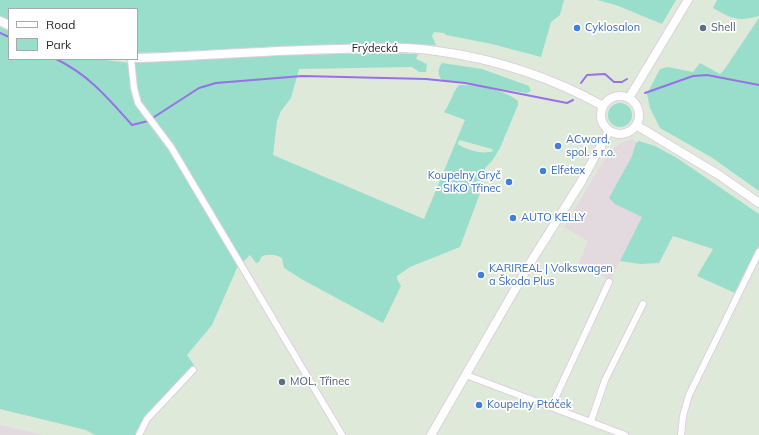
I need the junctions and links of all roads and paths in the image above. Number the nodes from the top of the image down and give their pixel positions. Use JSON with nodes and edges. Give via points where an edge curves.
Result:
{"nodes":[{"id":1,"x":688,"y":0,"type":"edge"},
{"id":2,"x":138,"y":58,"type":"edge"},
{"id":3,"x":130,"y":60,"type":"edge"},
{"id":4,"x":629,"y":98,"type":"junction"},
{"id":5,"x":603,"y":106,"type":"junction"},
{"id":6,"x":636,"y":125,"type":"junction"},
{"id":7,"x":609,"y":131,"type":"junction"},
{"id":8,"x":759,"y":203,"type":"edge"},
{"id":9,"x":759,"y":252,"type":"edge"},
{"id":10,"x":609,"y":282,"type":"dead end"},
{"id":11,"x":643,"y":304,"type":"dead end"},
{"id":12,"x":193,"y":370,"type":"dead end"},
{"id":13,"x":466,"y":375,"type":"junction"},
{"id":14,"x":551,"y":407,"type":"junction"},
{"id":15,"x":591,"y":421,"type":"junction"},
{"id":16,"x":139,"y":435,"type":"edge"},
{"id":17,"x":342,"y":435,"type":"edge"},
{"id":18,"x":431,"y":435,"type":"edge"},
{"id":19,"x":625,"y":435,"type":"edge"},
{"id":20,"x":681,"y":435,"type":"edge"}],
"edges":[{"from":1,"to":4,"type":"main road"},
{"from":2,"to":5,"type":"main road","name":"Frýdecká","via":[[298,50],[435,50],[476,57],[524,70]]},
{"from":3,"to":17,"type":"street","via":[[138,102],[171,146]]},
{"from":4,"to":5,"type":"main road","via":[[618,96]]},
{"from":4,"to":6,"type":"main road","via":[[639,113]]},
{"from":5,"to":7,"type":"main road","via":[[600,117]]},
{"from":6,"to":7,"type":"main road","via":[[628,133]]},
{"from":6,"to":8,"type":"main road","via":[[719,175]]},
{"from":7,"to":13,"type":"main road"},
{"from":9,"to":20,"type":"street","via":[[689,395]]},
{"from":10,"to":14,"type":"street"},
{"from":11,"to":15,"type":"street","via":[[605,380]]},
{"from":12,"to":16,"type":"street","via":[[147,420]]},
{"from":13,"to":14,"type":"street"},
{"from":13,"to":18,"type":"main road"},
{"from":14,"to":15,"type":"street"},
{"from":15,"to":19,"type":"street"}]}
